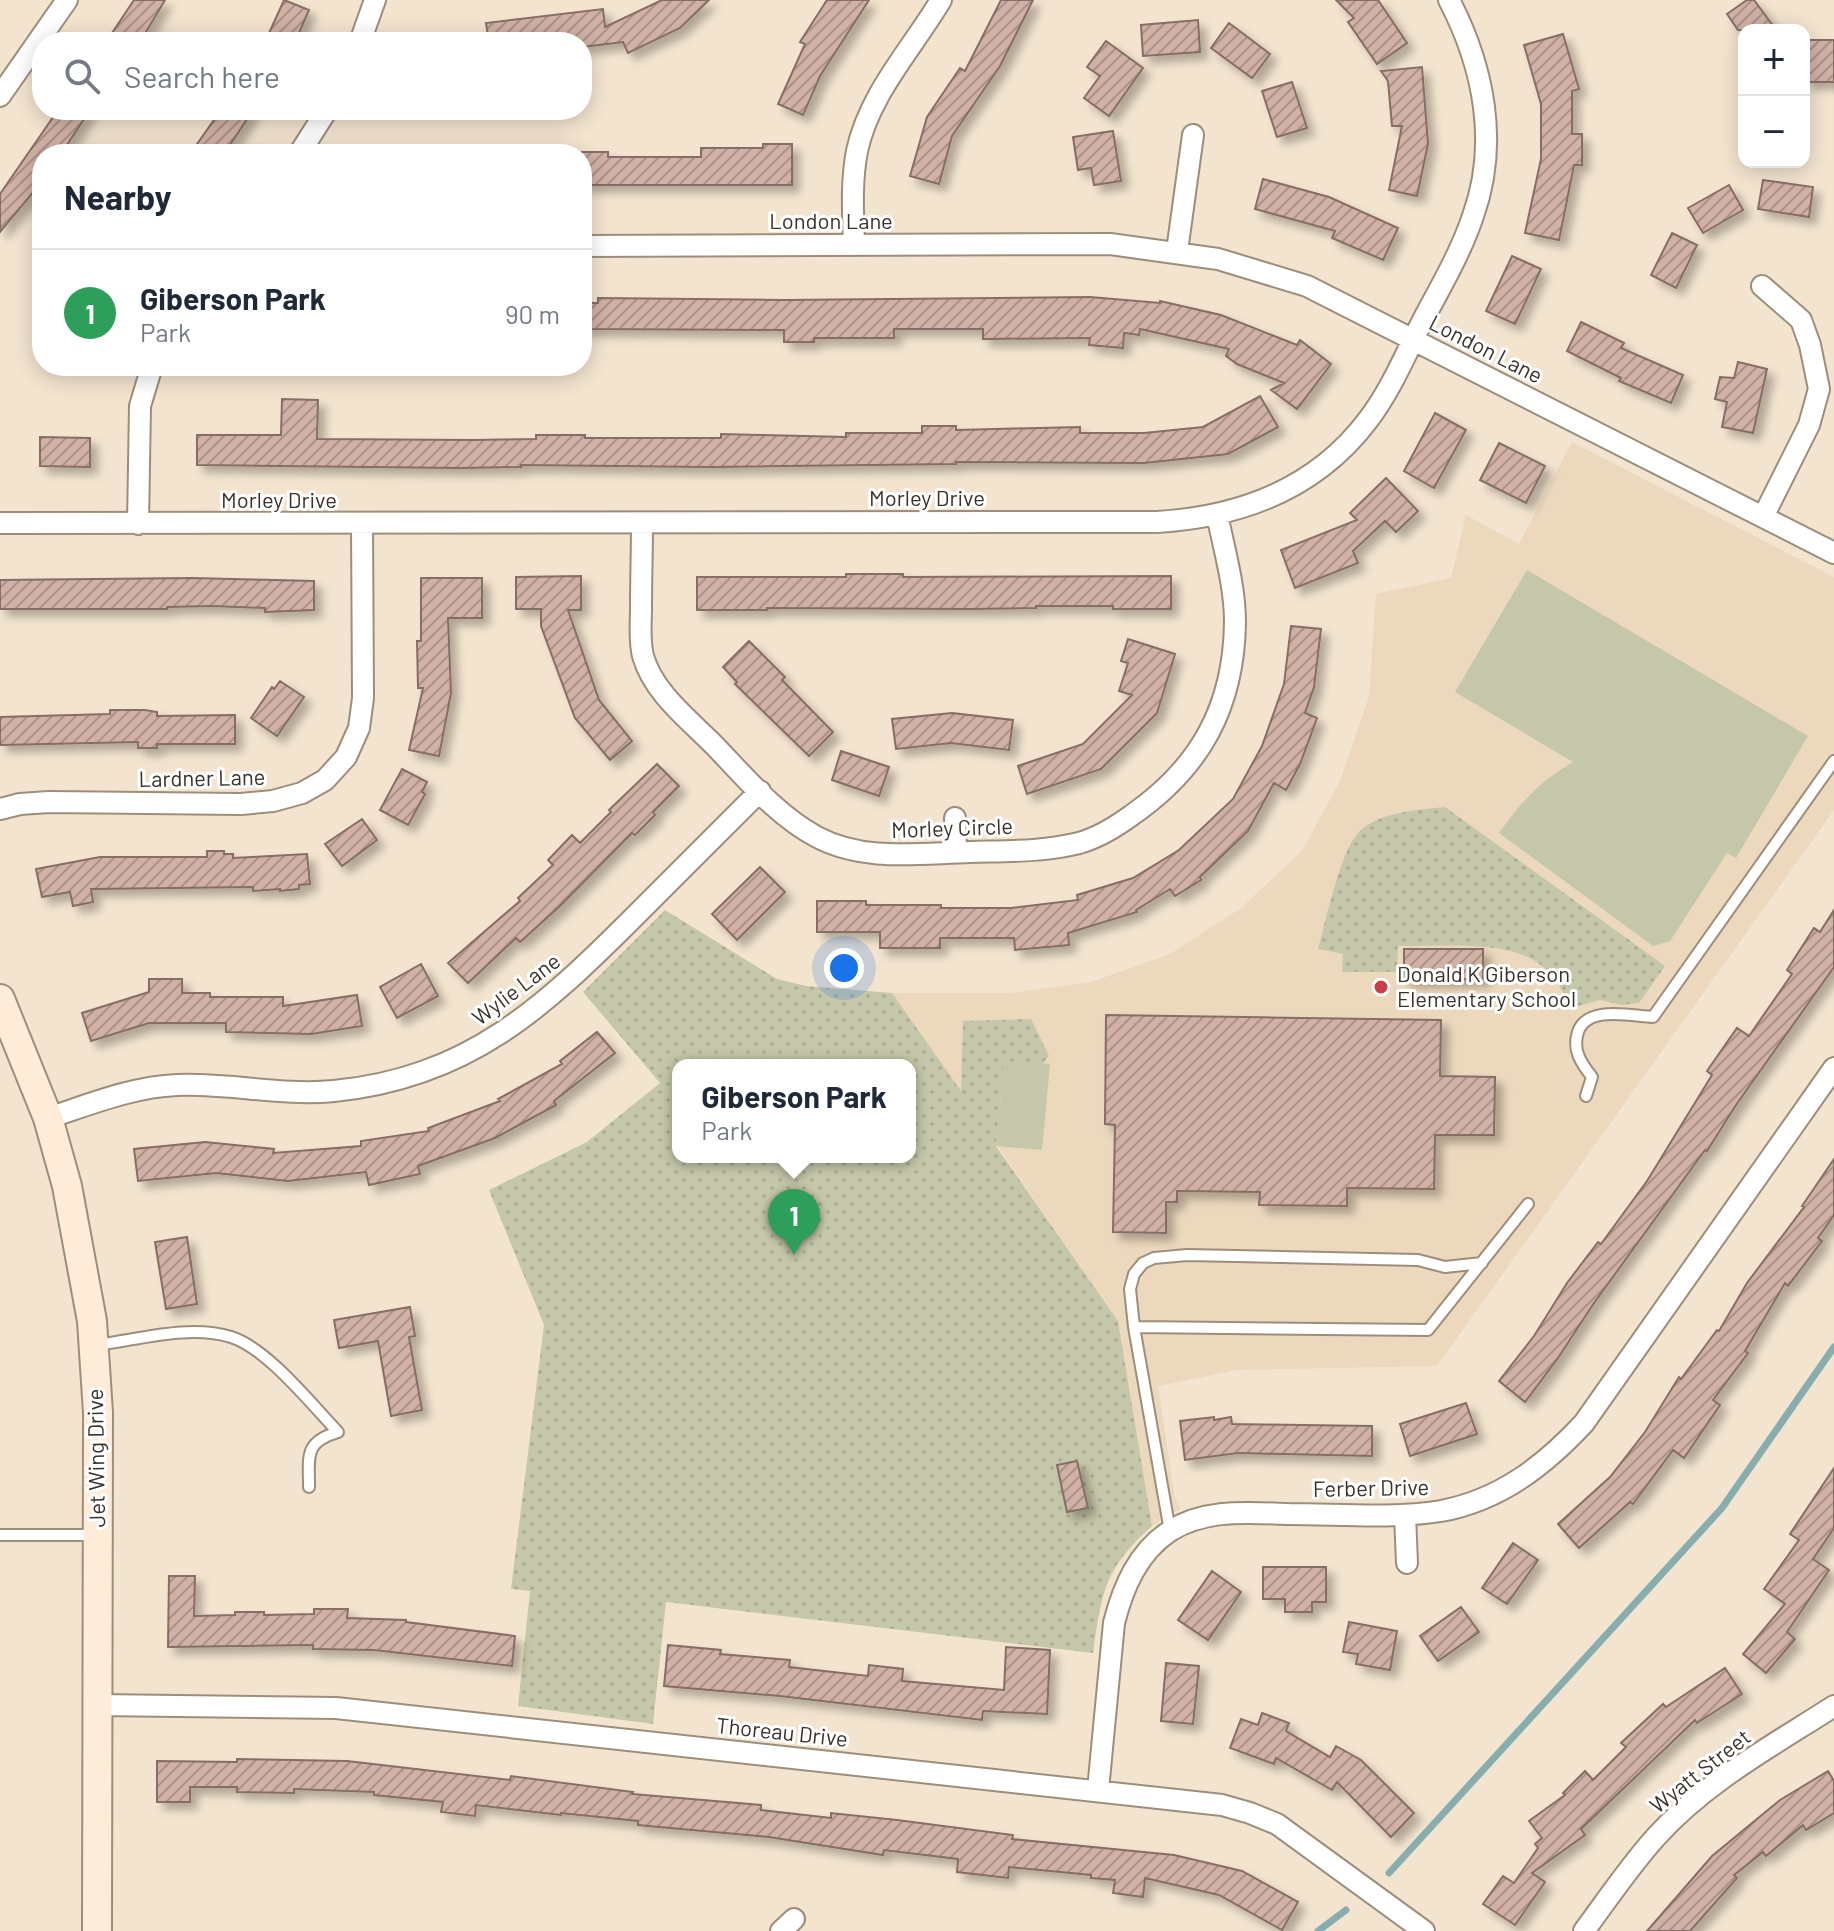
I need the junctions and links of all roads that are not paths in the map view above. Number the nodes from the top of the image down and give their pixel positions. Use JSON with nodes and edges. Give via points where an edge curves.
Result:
{"nodes":[{"id":1,"x":67,"y":0,"type":"edge"},
{"id":2,"x":375,"y":0,"type":"edge"},
{"id":3,"x":941,"y":0,"type":"edge"},
{"id":4,"x":1449,"y":0,"type":"edge"},
{"id":5,"x":43,"y":32,"type":"edge"},
{"id":6,"x":364,"y":32,"type":"edge"},
{"id":7,"x":32,"y":46,"type":"edge"},
{"id":8,"x":3,"y":84,"type":"edge"},
{"id":9,"x":321,"y":120,"type":"edge"},
{"id":10,"x":1193,"y":135,"type":"dead end"},
{"id":11,"x":305,"y":144,"type":"edge"},
{"id":12,"x":854,"y":244,"type":"junction"},
{"id":13,"x":592,"y":246,"type":"edge"},
{"id":14,"x":1177,"y":251,"type":"junction"},
{"id":15,"x":1762,"y":286,"type":"dead end"},
{"id":16,"x":1413,"y":339,"type":"junction"},
{"id":17,"x":149,"y":376,"type":"edge"},
{"id":18,"x":1217,"y":514,"type":"junction"},
{"id":19,"x":1763,"y":517,"type":"junction"},
{"id":20,"x":0,"y":523,"type":"edge"},
{"id":21,"x":362,"y":523,"type":"junction"},
{"id":22,"x":642,"y":523,"type":"junction"},
{"id":23,"x":138,"y":524,"type":"junction"},
{"id":24,"x":1834,"y":553,"type":"edge"},
{"id":25,"x":1834,"y":761,"type":"edge"},
{"id":26,"x":760,"y":791,"type":"junction"},
{"id":27,"x":0,"y":809,"type":"edge"},
{"id":28,"x":955,"y":818,"type":"dead end"},
{"id":29,"x":956,"y":852,"type":"junction"},
{"id":30,"x":0,"y":999,"type":"edge"},
{"id":31,"x":1834,"y":1068,"type":"edge"},
{"id":32,"x":1586,"y":1096,"type":"dead end"},
{"id":33,"x":48,"y":1118,"type":"junction"},
{"id":34,"x":1528,"y":1204,"type":"dead end"},
{"id":35,"x":1482,"y":1263,"type":"junction"},
{"id":36,"x":1134,"y":1327,"type":"junction"},
{"id":37,"x":93,"y":1346,"type":"junction"},
{"id":38,"x":309,"y":1487,"type":"dead end"},
{"id":39,"x":1405,"y":1515,"type":"junction"},
{"id":40,"x":1170,"y":1531,"type":"junction"},
{"id":41,"x":0,"y":1535,"type":"edge"},
{"id":42,"x":97,"y":1535,"type":"junction"},
{"id":43,"x":1407,"y":1563,"type":"dead end"},
{"id":44,"x":97,"y":1705,"type":"junction"},
{"id":45,"x":1834,"y":1706,"type":"edge"},
{"id":46,"x":1098,"y":1790,"type":"junction"},
{"id":47,"x":97,"y":1931,"type":"edge"},
{"id":48,"x":1424,"y":1931,"type":"edge"},
{"id":49,"x":1584,"y":1931,"type":"edge"}],
"edges":[{"from":1,"to":5,"type":"street"},
{"from":2,"to":6,"type":"street"},
{"from":3,"to":12,"type":"street","via":[[868,118],[853,180]]},
{"from":4,"to":16,"type":"street","name":"Morley Drive","via":[[1482,86],[1487,152],[1474,216]]},
{"from":7,"to":8,"type":"street"},
{"from":9,"to":11,"type":"street"},
{"from":10,"to":14,"type":"street"},
{"from":12,"to":13,"type":"street","name":"London Lane"},
{"from":12,"to":14,"type":"street","name":"London Lane","via":[[1110,244]]},
{"from":14,"to":16,"type":"street","name":"London Lane","via":[[1307,286]]},
{"from":15,"to":19,"type":"street","via":[[1801,320],[1819,389],[1809,425]]},
{"from":16,"to":18,"type":"street","name":"Morley Drive","via":[[1389,389],[1347,445],[1291,487],[1255,505]]},
{"from":16,"to":19,"type":"street","name":"London Lane"},
{"from":17,"to":23,"type":"street","via":[[140,406]]},
{"from":18,"to":22,"type":"street","name":"Morley Drive","via":[[1157,522]]},
{"from":18,"to":29,"type":"street","name":"Morley Circle","via":[[1235,618],[1233,656],[1222,702],[1188,768],[1158,798],[1082,842],[1044,850]]},
{"from":19,"to":24,"type":"street","name":"London Lane"},
{"from":20,"to":23,"type":"street","name":"Morley Drive"},
{"from":21,"to":22,"type":"street","name":"Morley Drive"},
{"from":21,"to":23,"type":"street","name":"Morley Drive"},
{"from":21,"to":27,"type":"street","name":"Lardner Lane","via":[[359,728],[346,757],[325,780],[302,793],[241,804],[49,802]]},
{"from":22,"to":26,"type":"street","name":"Morley Circle","via":[[640,635],[651,674]]},
{"from":25,"to":32,"type":"lane","via":[[1653,1017],[1597,1015],[1580,1026],[1575,1042],[1580,1062],[1592,1077]]},
{"from":26,"to":29,"type":"street","name":"Morley Circle","via":[[796,824],[846,850]]},
{"from":26,"to":33,"type":"street","name":"Wylie Lane","via":[[576,975],[497,1038],[459,1058],[403,1078],[334,1091],[150,1087]]},
{"from":28,"to":29,"type":"street"},
{"from":30,"to":33,"type":"main road","name":"Jet Wing Drive"},
{"from":31,"to":39,"type":"street","name":"Ferber Drive","via":[[1584,1423],[1536,1470],[1506,1489],[1444,1510]]},
{"from":33,"to":37,"type":"main road","name":"Jet Wing Drive","via":[[82,1259]]},
{"from":34,"to":35,"type":"lane"},
{"from":35,"to":36,"type":"lane","via":[[1428,1330]]},
{"from":35,"to":36,"type":"lane","via":[[1445,1267],[1418,1260],[1154,1258],[1134,1274]]},
{"from":36,"to":40,"type":"lane"},
{"from":37,"to":38,"type":"lane","via":[[208,1333],[234,1337],[262,1354],[338,1432],[320,1437],[309,1452]]},
{"from":37,"to":42,"type":"main road","name":"Jet Wing Drive"},
{"from":39,"to":40,"type":"street","name":"Ferber Drive","via":[[1224,1513]]},
{"from":39,"to":43,"type":"street"},
{"from":40,"to":46,"type":"street","name":"Ferber Drive","via":[[1133,1571],[1121,1595]]},
{"from":41,"to":42,"type":"lane"},
{"from":42,"to":44,"type":"main road","name":"Jet Wing Drive"},
{"from":44,"to":46,"type":"street","name":"Thoreau Drive","via":[[336,1708]]},
{"from":44,"to":47,"type":"main road","name":"Jet Wing Drive"},
{"from":45,"to":49,"type":"street","name":"Wyatt Street","via":[[1695,1800],[1654,1839]]},
{"from":46,"to":48,"type":"street","name":"Thoreau Drive","via":[[1222,1805],[1277,1824]]}]}
